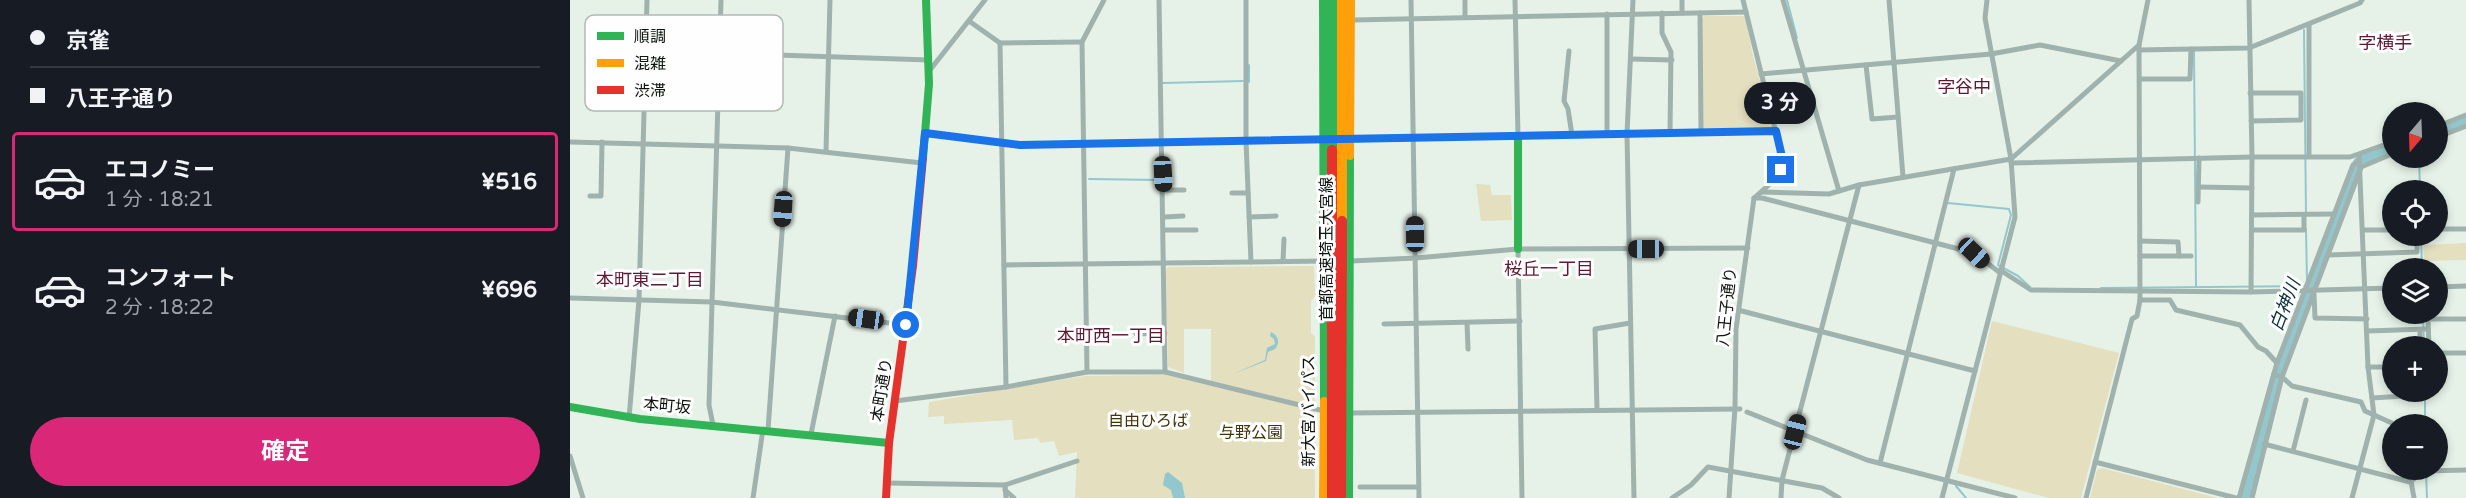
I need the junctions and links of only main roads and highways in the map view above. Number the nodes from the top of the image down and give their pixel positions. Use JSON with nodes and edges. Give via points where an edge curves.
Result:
{"nodes":[{"id":1,"x":926,"y":0,"type":"edge"},
{"id":2,"x":1323,"y":0,"type":"edge"},
{"id":3,"x":1332,"y":0,"type":"edge"},
{"id":4,"x":1342,"y":0,"type":"edge"},
{"id":5,"x":1350,"y":0,"type":"edge"},
{"id":6,"x":1518,"y":136,"type":"road end"},
{"id":7,"x":1518,"y":249,"type":"road end"},
{"id":8,"x":570,"y":407,"type":"edge"},
{"id":9,"x":889,"y":443,"type":"junction"},
{"id":10,"x":886,"y":498,"type":"edge"},
{"id":11,"x":1323,"y":498,"type":"edge"},
{"id":12,"x":1332,"y":498,"type":"edge"},
{"id":13,"x":1341,"y":498,"type":"edge"},
{"id":14,"x":1349,"y":498,"type":"edge"}],
"edges":[{"from":1,"to":9,"type":"main road","name":"本町通り","via":[[930,65],[925,133],[906,325]]},
{"from":2,"to":11,"type":"main road","name":"新大宮バイパス"},
{"from":3,"to":12,"type":"main road","name":"首都高速埼玉大宮線","bridge":true},
{"from":4,"to":13,"type":"main road","name":"首都高速埼玉大宮線","bridge":true},
{"from":5,"to":14,"type":"main road"},
{"from":6,"to":7,"type":"main road"},
{"from":8,"to":9,"type":"main road","name":"本町坂","via":[[629,418]]},
{"from":9,"to":10,"type":"main road","name":"本町通り"}]}
